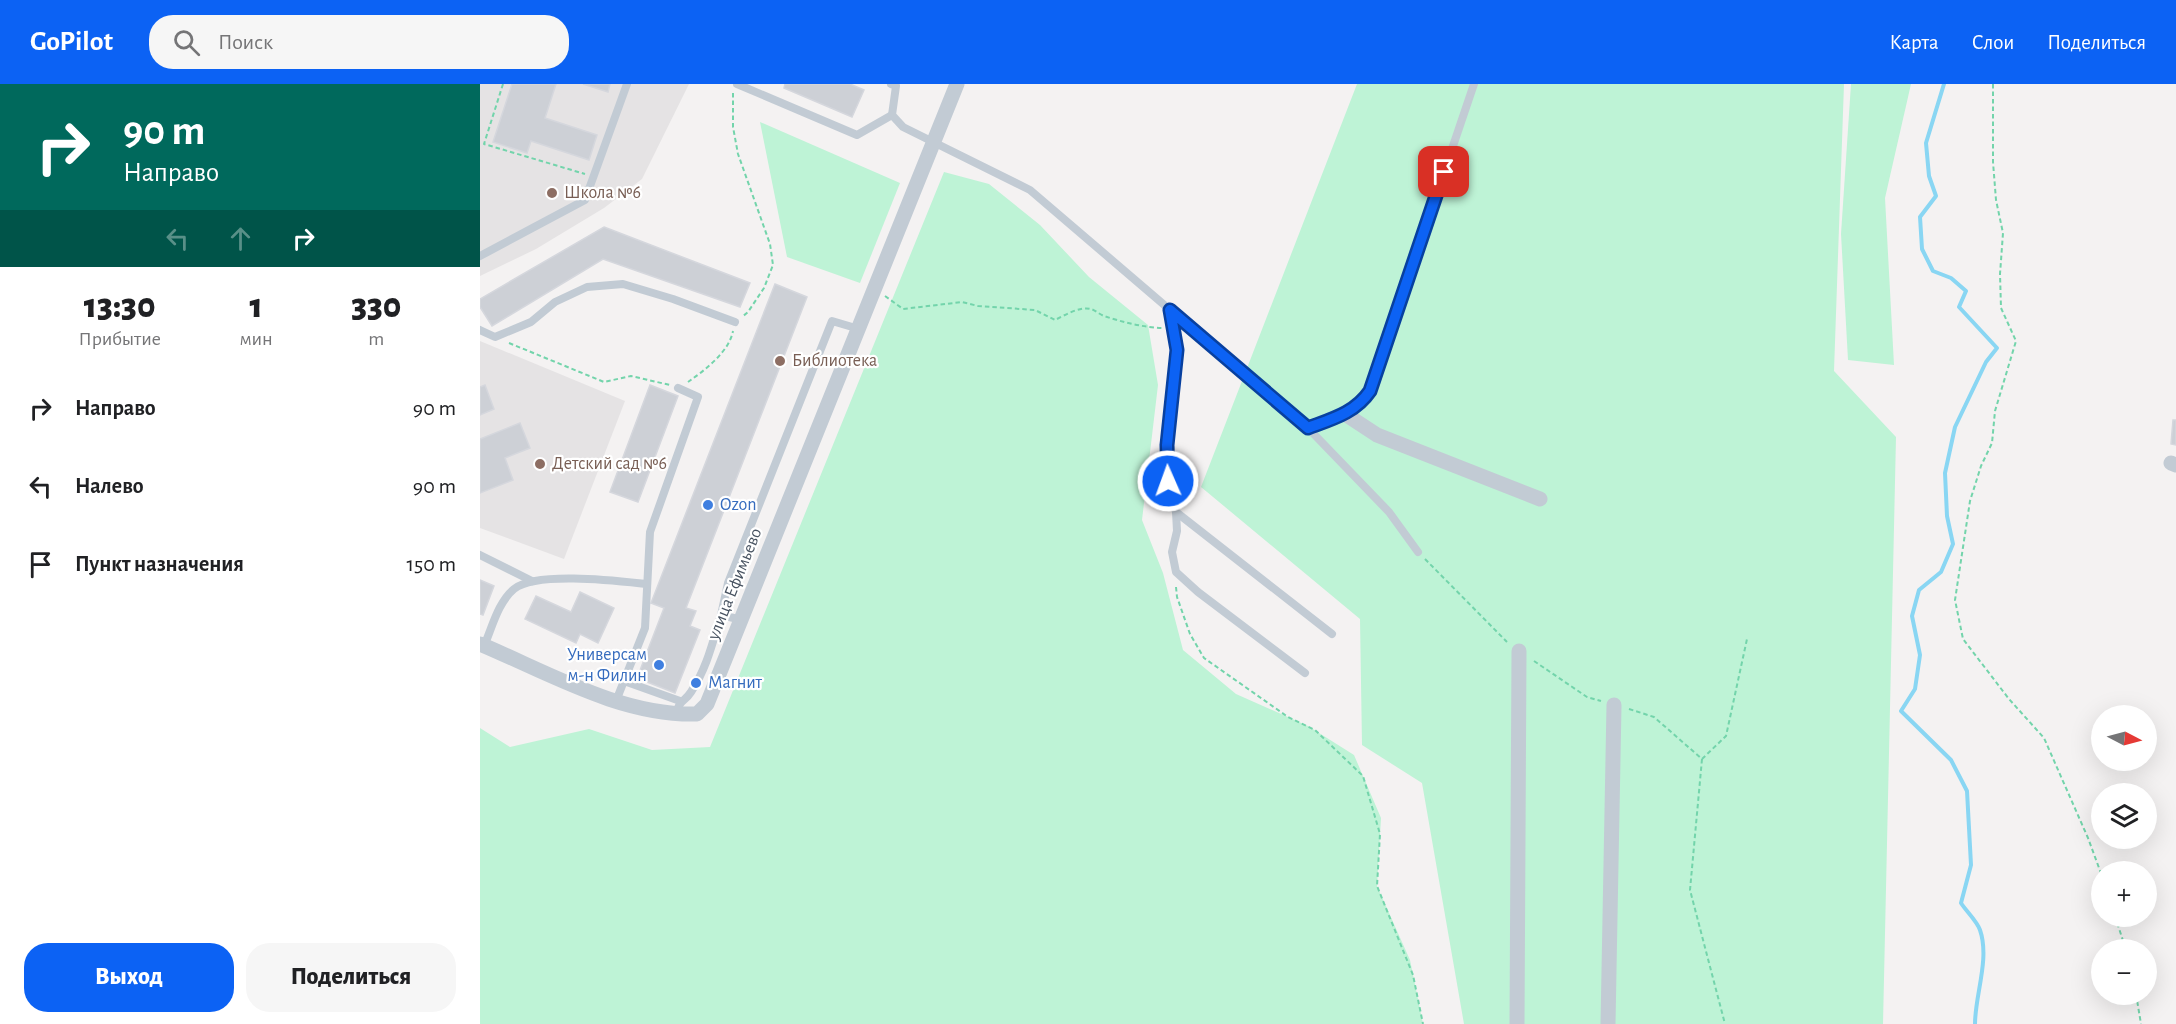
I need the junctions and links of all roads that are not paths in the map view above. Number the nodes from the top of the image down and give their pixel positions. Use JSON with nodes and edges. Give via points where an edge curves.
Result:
{"nodes":[{"id":1,"x":627,"y":84,"type":"edge"},
{"id":2,"x":736,"y":84,"type":"edge"},
{"id":3,"x":891,"y":84,"type":"edge"},
{"id":4,"x":957,"y":84,"type":"edge"},
{"id":5,"x":1474,"y":84,"type":"edge"},
{"id":6,"x":892,"y":115,"type":"junction"},
{"id":7,"x":934,"y":141,"type":"junction"},
{"id":8,"x":480,"y":256,"type":"edge"},
{"id":9,"x":1170,"y":310,"type":"junction"},
{"id":10,"x":735,"y":322,"type":"road end"},
{"id":11,"x":859,"y":329,"type":"junction"},
{"id":12,"x":480,"y":330,"type":"edge"},
{"id":13,"x":678,"y":388,"type":"road end"},
{"id":14,"x":1345,"y":414,"type":"junction"},
{"id":15,"x":1308,"y":428,"type":"junction"},
{"id":16,"x":1540,"y":499,"type":"dead end"},
{"id":17,"x":1176,"y":512,"type":"junction"},
{"id":18,"x":1418,"y":552,"type":"road end"},
{"id":19,"x":480,"y":555,"type":"edge"},
{"id":20,"x":532,"y":581,"type":"junction"},
{"id":21,"x":646,"y":584,"type":"junction"},
{"id":22,"x":721,"y":615,"type":"junction"},
{"id":23,"x":742,"y":620,"type":"junction"},
{"id":24,"x":1332,"y":634,"type":"dead end"},
{"id":25,"x":482,"y":645,"type":"edge"},
{"id":26,"x":1518,"y":651,"type":"road end"},
{"id":27,"x":1305,"y":673,"type":"dead end"},
{"id":28,"x":624,"y":681,"type":"junction"},
{"id":29,"x":616,"y":701,"type":"junction"},
{"id":30,"x":1614,"y":705,"type":"road end"},
{"id":31,"x":678,"y":708,"type":"junction"},
{"id":32,"x":1517,"y":1024,"type":"edge"},
{"id":33,"x":1608,"y":1024,"type":"edge"}],
"edges":[{"from":1,"to":8,"type":"lane","via":[[585,200]]},
{"from":2,"to":6,"type":"lane","via":[[857,135]]},
{"from":3,"to":6,"type":"lane","via":[[896,86]]},
{"from":4,"to":7,"type":"street","name":"улица Ефимьево"},
{"from":5,"to":14,"type":"lane","via":[[1370,391],[1361,405]]},
{"from":6,"to":7,"type":"lane","via":[[903,127]]},
{"from":7,"to":9,"type":"lane","via":[[1030,190]]},
{"from":7,"to":11,"type":"street","name":"улица Ефимьево"},
{"from":9,"to":15,"type":"lane"},
{"from":9,"to":17,"type":"lane","via":[[1177,350],[1167,445],[1168,481]]},
{"from":10,"to":12,"type":"lane","via":[[623,284],[587,287],[555,302],[531,322],[495,337]]},
{"from":11,"to":22,"type":"lane","via":[[832,321],[728,583]]},
{"from":11,"to":23,"type":"street","name":"улица Ефимьево"},
{"from":13,"to":21,"type":"lane","via":[[698,397],[650,532]]},
{"from":14,"to":15,"type":"lane"},
{"from":14,"to":16,"type":"street","via":[[1377,435]]},
{"from":15,"to":18,"type":"lane","via":[[1389,512]]},
{"from":17,"to":24,"type":"lane"},
{"from":17,"to":27,"type":"lane","via":[[1172,552],[1176,572]]},
{"from":19,"to":20,"type":"lane"},
{"from":20,"to":21,"type":"lane","via":[[595,579]]},
{"from":20,"to":25,"type":"lane","via":[[514,589]]},
{"from":21,"to":28,"type":"lane","via":[[645,628]]},
{"from":22,"to":23,"type":"lane"},
{"from":22,"to":31,"type":"lane","via":[[708,659]]},
{"from":23,"to":31,"type":"street","name":"улица Ефимьево","via":[[707,704],[697,714]]},
{"from":25,"to":29,"type":"street","name":"улица Ефимьево"},
{"from":26,"to":32,"type":"street"},
{"from":28,"to":29,"type":"lane"},
{"from":28,"to":31,"type":"lane"},
{"from":29,"to":31,"type":"street","name":"улица Ефимьево","via":[[654,713]]},
{"from":30,"to":33,"type":"street"}]}
